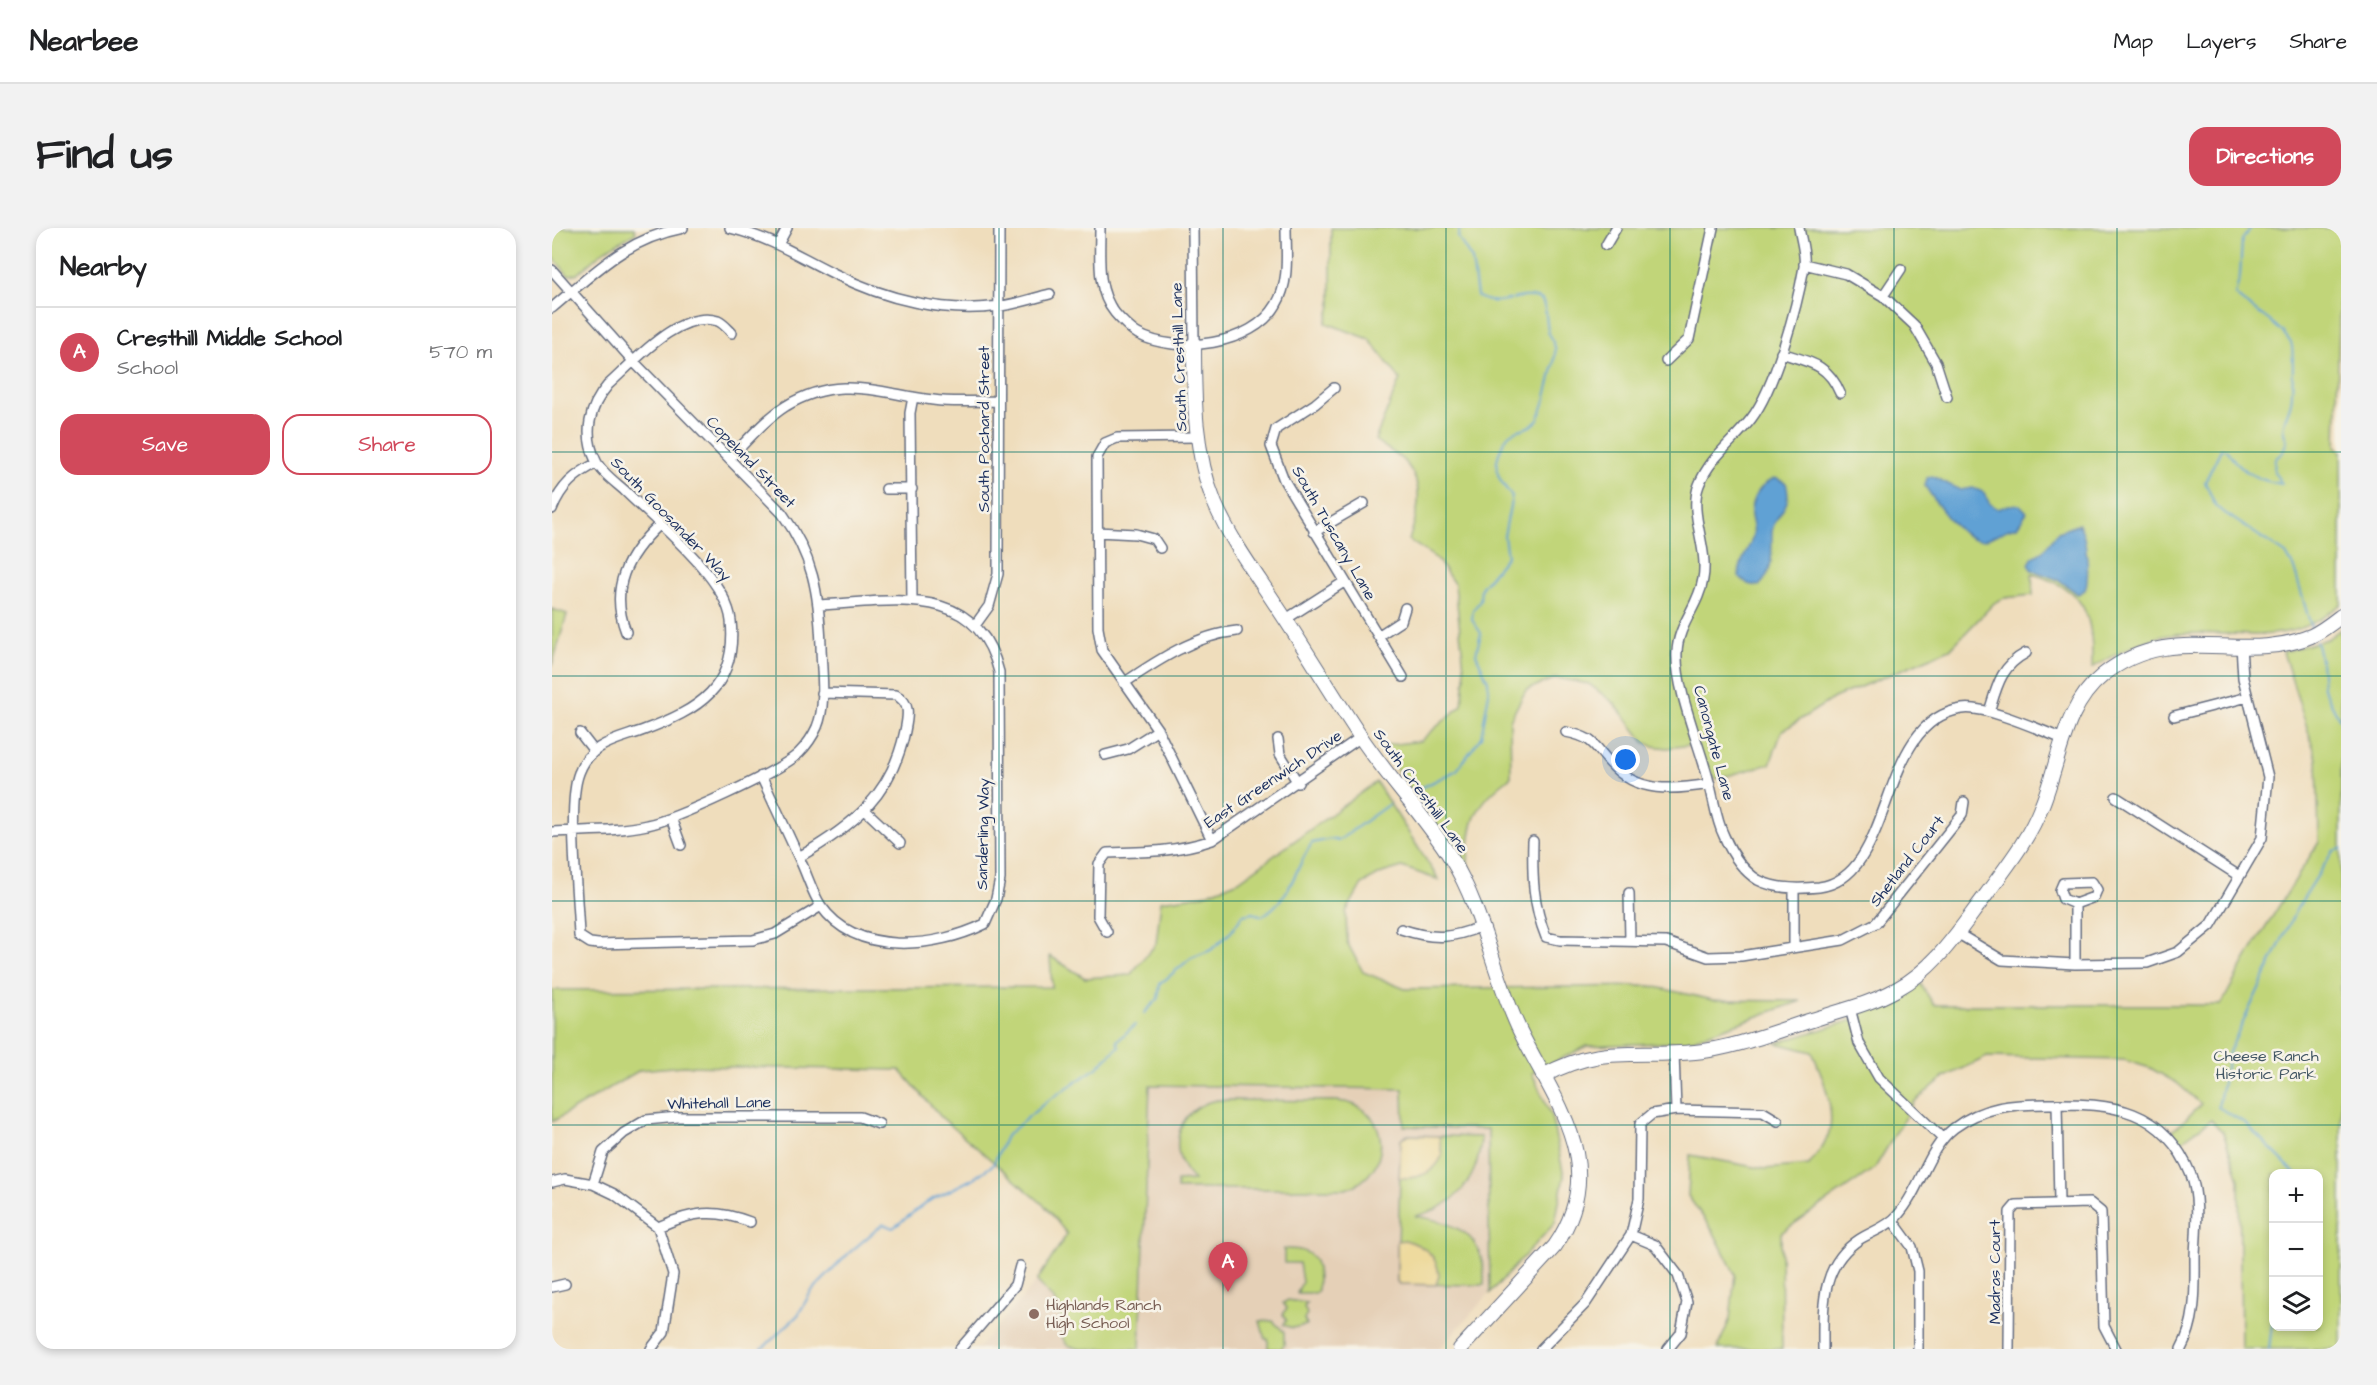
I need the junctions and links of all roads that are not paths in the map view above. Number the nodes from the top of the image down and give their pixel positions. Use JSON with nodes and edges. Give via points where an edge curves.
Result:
{"nodes":[{"id":1,"x":683,"y":228,"type":"edge"},
{"id":2,"x":730,"y":228,"type":"edge"},
{"id":3,"x":787,"y":228,"type":"edge"},
{"id":4,"x":999,"y":228,"type":"edge"},
{"id":5,"x":1100,"y":228,"type":"edge"},
{"id":6,"x":1193,"y":228,"type":"edge"},
{"id":7,"x":1286,"y":228,"type":"edge"},
{"id":8,"x":1616,"y":228,"type":"edge"},
{"id":9,"x":1713,"y":228,"type":"edge"},
{"id":10,"x":1799,"y":228,"type":"edge"},
{"id":11,"x":779,"y":243,"type":"junction"},
{"id":12,"x":1606,"y":245,"type":"dead end"},
{"id":13,"x":1804,"y":264,"type":"junction"},
{"id":14,"x":1902,"y":269,"type":"dead end"},
{"id":15,"x":552,"y":270,"type":"edge"},
{"id":16,"x":571,"y":292,"type":"junction"},
{"id":17,"x":1050,"y":294,"type":"dead end"},
{"id":18,"x":1883,"y":296,"type":"junction"},
{"id":19,"x":1000,"y":306,"type":"junction"},
{"id":20,"x":552,"y":308,"type":"edge"},
{"id":21,"x":732,"y":333,"type":"dead end"},
{"id":22,"x":1194,"y":344,"type":"junction"},
{"id":23,"x":1781,"y":353,"type":"junction"},
{"id":24,"x":1666,"y":361,"type":"dead end"},
{"id":25,"x":634,"y":362,"type":"junction"},
{"id":26,"x":1334,"y":388,"type":"dead end"},
{"id":27,"x":1840,"y":393,"type":"dead end"},
{"id":28,"x":914,"y":397,"type":"junction"},
{"id":29,"x":1947,"y":397,"type":"dead end"},
{"id":30,"x":998,"y":401,"type":"junction"},
{"id":31,"x":1198,"y":437,"type":"junction"},
{"id":32,"x":729,"y":459,"type":"junction"},
{"id":33,"x":597,"y":464,"type":"junction"},
{"id":34,"x":886,"y":489,"type":"dead end"},
{"id":35,"x":912,"y":489,"type":"junction"},
{"id":36,"x":1365,"y":503,"type":"dead end"},
{"id":37,"x":552,"y":509,"type":"edge"},
{"id":38,"x":659,"y":525,"type":"junction"},
{"id":39,"x":1097,"y":532,"type":"junction"},
{"id":40,"x":1314,"y":532,"type":"junction"},
{"id":41,"x":1160,"y":548,"type":"dead end"},
{"id":42,"x":1344,"y":582,"type":"junction"},
{"id":43,"x":912,"y":602,"type":"junction"},
{"id":44,"x":820,"y":605,"type":"junction"},
{"id":45,"x":1405,"y":608,"type":"dead end"},
{"id":46,"x":2341,"y":616,"type":"edge"},
{"id":47,"x":1286,"y":619,"type":"junction"},
{"id":48,"x":976,"y":624,"type":"junction"},
{"id":49,"x":1238,"y":631,"type":"dead end"},
{"id":50,"x":627,"y":632,"type":"dead end"},
{"id":51,"x":1378,"y":636,"type":"junction"},
{"id":52,"x":2241,"y":645,"type":"junction"},
{"id":53,"x":2026,"y":653,"type":"dead end"},
{"id":54,"x":1403,"y":677,"type":"dead end"},
{"id":55,"x":1124,"y":683,"type":"junction"},
{"id":56,"x":822,"y":693,"type":"junction"},
{"id":57,"x":2248,"y":697,"type":"junction"},
{"id":58,"x":1989,"y":712,"type":"junction"},
{"id":59,"x":2174,"y":716,"type":"dead end"},
{"id":60,"x":1158,"y":730,"type":"junction"},
{"id":61,"x":1566,"y":732,"type":"dead end"},
{"id":62,"x":580,"y":733,"type":"dead end"},
{"id":63,"x":1361,"y":737,"type":"junction"},
{"id":64,"x":1278,"y":739,"type":"dead end"},
{"id":65,"x":2063,"y":739,"type":"junction"},
{"id":66,"x":594,"y":751,"type":"junction"},
{"id":67,"x":1106,"y":755,"type":"dead end"},
{"id":68,"x":761,"y":776,"type":"junction"},
{"id":69,"x":1298,"y":783,"type":"junction"},
{"id":70,"x":1710,"y":784,"type":"junction"},
{"id":71,"x":2116,"y":797,"type":"dead end"},
{"id":72,"x":1964,"y":802,"type":"dead end"},
{"id":73,"x":865,"y":810,"type":"junction"},
{"id":74,"x":671,"y":818,"type":"junction"},
{"id":75,"x":575,"y":830,"type":"junction"},
{"id":76,"x":552,"y":832,"type":"edge"},
{"id":77,"x":1212,"y":840,"type":"junction"},
{"id":78,"x":1533,"y":841,"type":"dead end"},
{"id":79,"x":900,"y":843,"type":"dead end"},
{"id":80,"x":681,"y":845,"type":"dead end"},
{"id":81,"x":1852,"y":851,"type":"dead end"},
{"id":82,"x":799,"y":857,"type":"junction"},
{"id":83,"x":1860,"y":859,"type":"junction"},
{"id":84,"x":2239,"y":876,"type":"junction"},
{"id":85,"x":1794,"y":889,"type":"junction"},
{"id":86,"x":1629,"y":893,"type":"dead end"},
{"id":87,"x":2075,"y":904,"type":"dead end"},
{"id":88,"x":821,"y":906,"type":"junction"},
{"id":89,"x":1483,"y":927,"type":"junction"},
{"id":90,"x":1401,"y":929,"type":"dead end"},
{"id":91,"x":1107,"y":932,"type":"dead end"},
{"id":92,"x":1957,"y":933,"type":"junction"},
{"id":93,"x":1630,"y":940,"type":"junction"},
{"id":94,"x":1794,"y":947,"type":"junction"},
{"id":95,"x":2075,"y":964,"type":"junction"},
{"id":96,"x":1850,"y":1008,"type":"junction"},
{"id":97,"x":1674,"y":1053,"type":"junction"},
{"id":98,"x":1543,"y":1076,"type":"junction"},
{"id":99,"x":2057,"y":1104,"type":"junction"},
{"id":100,"x":1676,"y":1110,"type":"junction"},
{"id":101,"x":1778,"y":1121,"type":"dead end"},
{"id":102,"x":879,"y":1124,"type":"dead end"},
{"id":103,"x":1942,"y":1138,"type":"junction"},
{"id":104,"x":552,"y":1182,"type":"edge"},
{"id":105,"x":593,"y":1184,"type":"junction"},
{"id":106,"x":2059,"y":1203,"type":"junction"},
{"id":107,"x":1893,"y":1221,"type":"junction"},
{"id":108,"x":750,"y":1222,"type":"dead end"},
{"id":109,"x":658,"y":1227,"type":"junction"},
{"id":110,"x":1632,"y":1235,"type":"junction"},
{"id":111,"x":1020,"y":1266,"type":"dead end"},
{"id":112,"x":565,"y":1284,"type":"dead end"},
{"id":113,"x":552,"y":1287,"type":"edge"},
{"id":114,"x":651,"y":1349,"type":"edge"},
{"id":115,"x":960,"y":1349,"type":"edge"},
{"id":116,"x":1460,"y":1349,"type":"edge"},
{"id":117,"x":1541,"y":1349,"type":"edge"},
{"id":118,"x":1668,"y":1349,"type":"edge"},
{"id":119,"x":1823,"y":1349,"type":"edge"},
{"id":120,"x":1918,"y":1349,"type":"edge"},
{"id":121,"x":2009,"y":1349,"type":"edge"},
{"id":122,"x":2116,"y":1349,"type":"edge"},
{"id":123,"x":2181,"y":1349,"type":"edge"}],
"edges":[{"from":1,"to":16,"type":"street","via":[[644,239],[616,254]]},
{"from":2,"to":11,"type":"street"},
{"from":3,"to":11,"type":"street"},
{"from":4,"to":19,"type":"street","name":"South Pochard Street"},
{"from":5,"to":22,"type":"street","via":[[1101,282],[1113,311],[1138,334],[1163,342]]},
{"from":6,"to":22,"type":"street","name":"South Cresthill Lane"},
{"from":7,"to":22,"type":"street","via":[[1285,281],[1276,305],[1257,327],[1225,340]]},
{"from":8,"to":12,"type":"street"},
{"from":9,"to":24,"type":"street","via":[[1689,339]]},
{"from":10,"to":13,"type":"street","name":"Canongate Lane"},
{"from":11,"to":19,"type":"street","via":[[836,275],[898,300],[956,308]]},
{"from":13,"to":18,"type":"street","via":[[1846,274]]},
{"from":13,"to":23,"type":"street","name":"Canongate Lane"},
{"from":14,"to":18,"type":"street"},
{"from":15,"to":16,"type":"street","name":"Copeland Street"},
{"from":16,"to":20,"type":"street"},
{"from":16,"to":25,"type":"street","name":"Copeland Street"},
{"from":17,"to":19,"type":"street"},
{"from":18,"to":29,"type":"street","via":[[1914,325],[1936,363]]},
{"from":19,"to":30,"type":"street","name":"South Pochard Street"},
{"from":21,"to":25,"type":"street","name":"South Goosander Way","via":[[720,321],[688,322]]},
{"from":22,"to":31,"type":"street","name":"South Cresthill Lane"},
{"from":23,"to":27,"type":"street","via":[[1817,364],[1833,377]]},
{"from":23,"to":70,"type":"street","name":"Canongate Lane","via":[[1769,389],[1751,419],[1712,459],[1698,487],[1696,507],[1704,578],[1697,601],[1683,624],[1677,656],[1678,672]]},
{"from":25,"to":32,"type":"street","name":"Copeland Street"},
{"from":25,"to":33,"type":"street","name":"South Goosander Way","via":[[593,406],[588,433]]},
{"from":26,"to":40,"type":"street","name":"South Tuscany Lane","via":[[1276,429],[1271,447],[1284,480]]},
{"from":28,"to":30,"type":"street"},
{"from":28,"to":32,"type":"street","via":[[856,386],[813,392],[770,418]]},
{"from":28,"to":35,"type":"street","via":[[910,413]]},
{"from":30,"to":48,"type":"street","name":"South Pochard Street","via":[[998,574],[988,606]]},
{"from":31,"to":39,"type":"street","via":[[1117,438],[1105,443],[1097,457]]},
{"from":31,"to":47,"type":"street","name":"South Cresthill Lane","via":[[1205,474],[1223,519]]},
{"from":32,"to":44,"type":"street","name":"Copeland Street","via":[[792,527],[810,562]]},
{"from":33,"to":37,"type":"street","via":[[564,486]]},
{"from":33,"to":38,"type":"street","name":"South Goosander Way"},
{"from":34,"to":35,"type":"street"},
{"from":35,"to":43,"type":"street"},
{"from":36,"to":40,"type":"street"},
{"from":38,"to":50,"type":"street","via":[[632,553],[621,583],[620,616]]},
{"from":38,"to":66,"type":"street","name":"South Goosander Way","via":[[723,593],[732,623],[724,674],[702,703],[645,730],[604,743]]},
{"from":39,"to":41,"type":"street","via":[[1136,534],[1154,539]]},
{"from":39,"to":55,"type":"street","via":[[1098,628],[1102,650]]},
{"from":40,"to":42,"type":"street","name":"South Tuscany Lane"},
{"from":42,"to":47,"type":"street"},
{"from":42,"to":51,"type":"street","name":"South Tuscany Lane"},
{"from":43,"to":44,"type":"street","name":"Sanderling Way"},
{"from":43,"to":48,"type":"street","name":"Sanderling Way","via":[[954,609]]},
{"from":44,"to":56,"type":"street","name":"Copeland Street"},
{"from":45,"to":51,"type":"street","via":[[1401,621]]},
{"from":46,"to":52,"type":"street","via":[[2298,640]]},
{"from":47,"to":63,"type":"street","name":"South Cresthill Lane"},
{"from":48,"to":88,"type":"street","name":"Sanderling Way","via":[[990,644],[999,672],[1000,879],[986,924],[945,940],[889,942],[854,934]]},
{"from":49,"to":55,"type":"street","via":[[1218,633],[1157,661]]},
{"from":51,"to":54,"type":"street","name":"South Tuscany Lane"},
{"from":52,"to":57,"type":"street"},
{"from":52,"to":65,"type":"street","via":[[2180,644],[2130,658],[2089,689],[2072,715]]},
{"from":53,"to":58,"type":"street","via":[[2012,661],[2000,677]]},
{"from":55,"to":60,"type":"street"},
{"from":56,"to":68,"type":"street","name":"Copeland Street","via":[[817,726],[810,738],[797,754]]},
{"from":56,"to":73,"type":"street","via":[[896,695],[908,707],[902,745],[887,781]]},
{"from":57,"to":59,"type":"street"},
{"from":57,"to":84,"type":"street","via":[[2268,777],[2262,837]]},
{"from":58,"to":65,"type":"street","name":"Canongate Lane"},
{"from":58,"to":83,"type":"street","name":"Canongate Lane","via":[[1962,708],[1935,719],[1917,736],[1903,758],[1878,826]]},
{"from":60,"to":67,"type":"street","via":[[1128,749]]},
{"from":60,"to":77,"type":"street"},
{"from":61,"to":70,"type":"street","via":[[1588,737],[1611,766],[1647,787],[1669,790]]},
{"from":62,"to":66,"type":"street"},
{"from":63,"to":69,"type":"street","name":"East Greenwich Drive"},
{"from":63,"to":89,"type":"street","name":"South Cresthill Lane","via":[[1451,858]]},
{"from":64,"to":69,"type":"street","via":[[1280,754]]},
{"from":65,"to":92,"type":"street","via":[[2043,802],[2027,836]]},
{"from":66,"to":75,"type":"street","via":[[584,762],[575,785]]},
{"from":68,"to":74,"type":"street","name":"Copeland Street"},
{"from":68,"to":82,"type":"street","name":"Sanderling Way"},
{"from":69,"to":77,"type":"street","name":"East Greenwich Drive"},
{"from":70,"to":85,"type":"street","name":"Canongate Lane","via":[[1723,834],[1736,859],[1758,880]]},
{"from":71,"to":84,"type":"street"},
{"from":72,"to":94,"type":"street","name":"Shetland Court","via":[[1962,815],[1876,923],[1843,940]]},
{"from":73,"to":79,"type":"street"},
{"from":73,"to":82,"type":"street","via":[[840,832]]},
{"from":74,"to":75,"type":"street","name":"Copeland Street","via":[[626,829]]},
{"from":74,"to":80,"type":"street"},
{"from":75,"to":76,"type":"street","name":"Copeland Street"},
{"from":75,"to":88,"type":"street","via":[[579,936],[590,944],[753,940],[775,934]]},
{"from":77,"to":91,"type":"street","name":"East Greenwich Drive","via":[[1190,848],[1158,852],[1107,853],[1100,864],[1098,916]]},
{"from":78,"to":93,"type":"street","name":"Shetland Court","via":[[1532,884],[1546,937]]},
{"from":81,"to":83,"type":"street"},
{"from":82,"to":88,"type":"street","name":"Sanderling Way"},
{"from":83,"to":85,"type":"street","name":"Canongate Lane","via":[[1850,873],[1823,886]]},
{"from":84,"to":95,"type":"street","via":[[2211,925],[2178,952],[2146,963]]},
{"from":85,"to":94,"type":"street"},
{"from":86,"to":93,"type":"street"},
{"from":87,"to":95,"type":"street"},
{"from":89,"to":90,"type":"street","via":[[1455,937],[1426,937]]},
{"from":89,"to":98,"type":"street","name":"South Cresthill Lane","via":[[1511,1011]]},
{"from":92,"to":95,"type":"street","via":[[2002,960]]},
{"from":92,"to":96,"type":"street","via":[[1932,964],[1910,982]]},
{"from":93,"to":94,"type":"street","name":"Shetland Court","via":[[1666,942],[1708,957]]},
{"from":96,"to":97,"type":"street","via":[[1713,1050]]},
{"from":96,"to":103,"type":"street","via":[[1859,1043],[1879,1078]]},
{"from":97,"to":98,"type":"street","via":[[1593,1056]]},
{"from":97,"to":100,"type":"street"},
{"from":98,"to":116,"type":"street","name":"South Cresthill Lane","via":[[1564,1111],[1575,1145],[1577,1192],[1572,1214],[1555,1246]]},
{"from":99,"to":103,"type":"street","via":[[2018,1104],[1986,1110]]},
{"from":99,"to":106,"type":"street"},
{"from":99,"to":123,"type":"street","via":[[2106,1105],[2143,1118],[2171,1140],[2191,1176],[2196,1206],[2195,1291],[2193,1322]]},
{"from":100,"to":101,"type":"street","via":[[1763,1112]]},
{"from":100,"to":110,"type":"street","via":[[1652,1114],[1640,1124],[1639,1199]]},
{"from":102,"to":105,"type":"street","name":"Whitehall Lane","via":[[860,1117],[646,1120],[603,1152]]},
{"from":103,"to":107,"type":"street","via":[[1908,1204]]},
{"from":104,"to":105,"type":"street","via":[[565,1179]]},
{"from":105,"to":109,"type":"street","via":[[614,1194]]},
{"from":106,"to":121,"type":"street","name":"Madras Court","via":[[2016,1205],[2010,1212]]},
{"from":106,"to":122,"type":"street","name":"Madras Court","via":[[2090,1203],[2101,1212],[2104,1326]]},
{"from":107,"to":119,"type":"street","via":[[1850,1247],[1833,1268],[1824,1292]]},
{"from":107,"to":120,"type":"street","via":[[1912,1247],[1918,1271]]},
{"from":108,"to":109,"type":"street","via":[[727,1213],[687,1214]]},
{"from":109,"to":114,"type":"street","via":[[673,1274],[664,1332]]},
{"from":110,"to":117,"type":"street","via":[[1586,1303]]},
{"from":110,"to":118,"type":"street","via":[[1655,1245],[1678,1275],[1687,1302],[1681,1333]]},
{"from":111,"to":115,"type":"street","via":[[1016,1285]]},
{"from":112,"to":113,"type":"street"}]}
